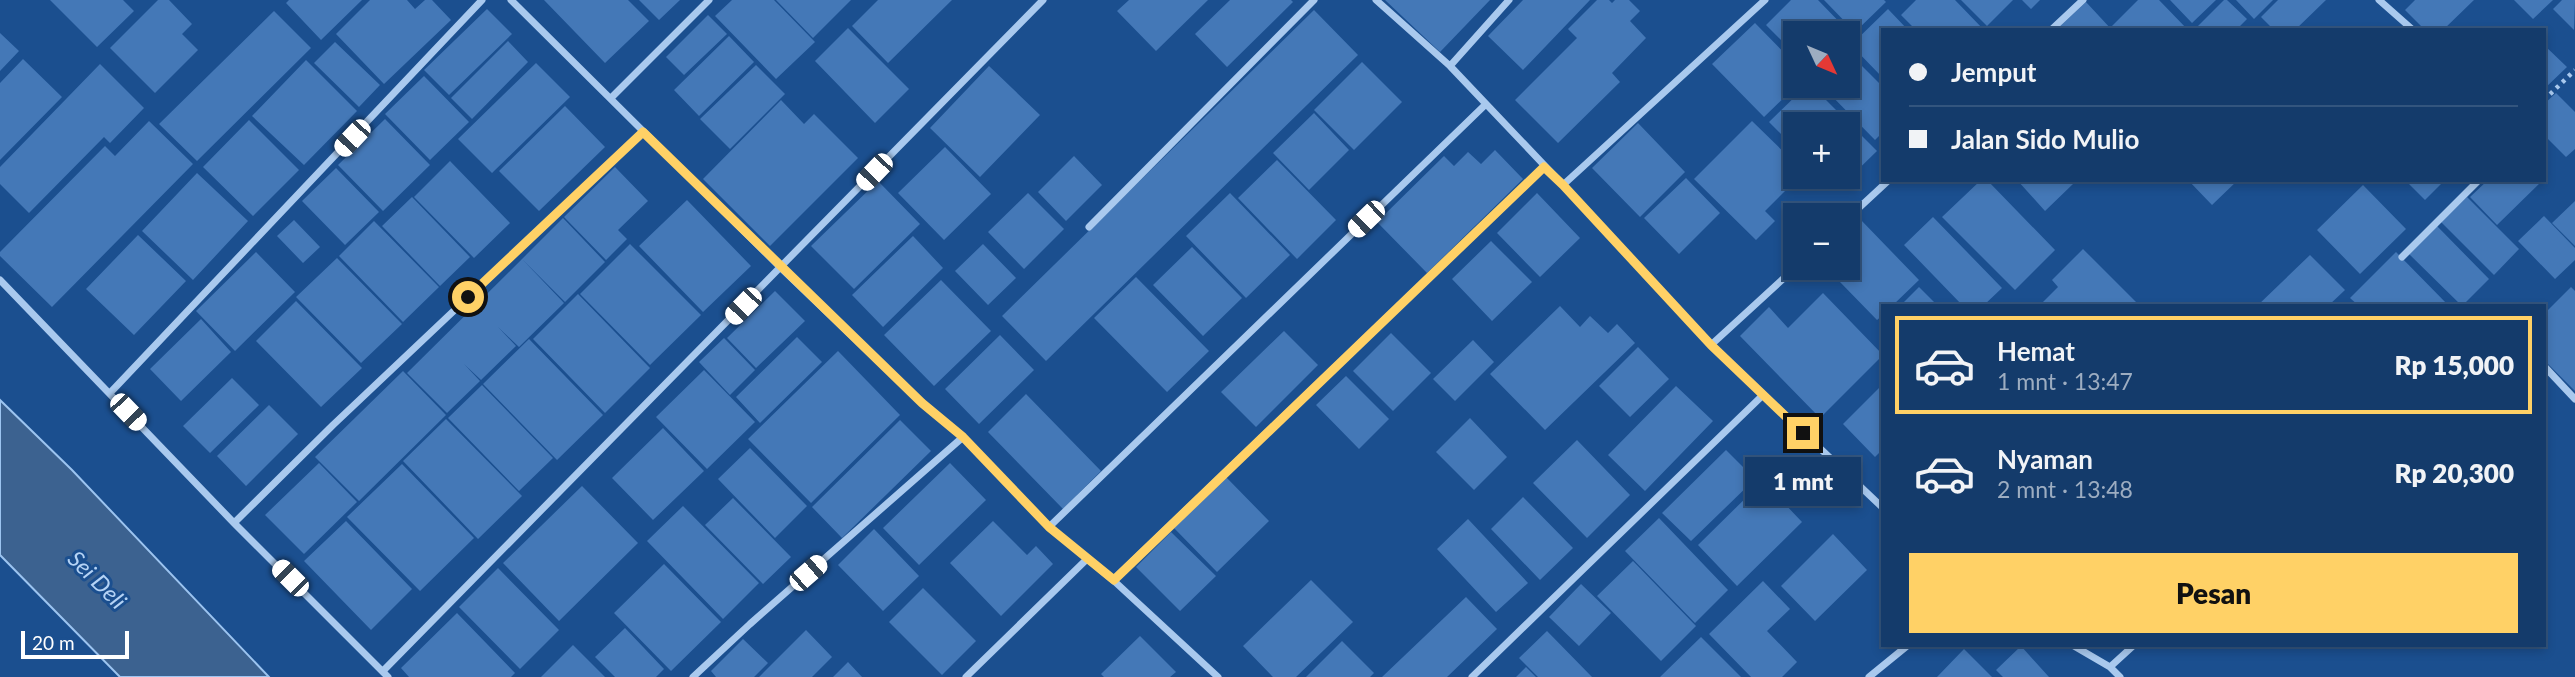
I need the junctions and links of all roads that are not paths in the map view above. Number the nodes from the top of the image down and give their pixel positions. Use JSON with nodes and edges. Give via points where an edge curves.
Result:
{"nodes":[{"id":1,"x":482,"y":0,"type":"edge"},
{"id":2,"x":709,"y":0,"type":"edge"},
{"id":3,"x":1043,"y":0,"type":"edge"},
{"id":4,"x":1314,"y":0,"type":"edge"},
{"id":5,"x":1376,"y":0,"type":"edge"},
{"id":6,"x":1509,"y":0,"type":"edge"},
{"id":7,"x":1765,"y":0,"type":"edge"},
{"id":8,"x":2083,"y":0,"type":"edge"},
{"id":9,"x":2379,"y":0,"type":"edge"},
{"id":10,"x":516,"y":2,"type":"edge"},
{"id":11,"x":2053,"y":28,"type":"edge"},
{"id":12,"x":2411,"y":28,"type":"edge"},
{"id":13,"x":1450,"y":66,"type":"junction"},
{"id":14,"x":611,"y":98,"type":"junction"},
{"id":15,"x":1486,"y":104,"type":"junction"},
{"id":16,"x":643,"y":132,"type":"junction"},
{"id":17,"x":1544,"y":167,"type":"junction"},
{"id":18,"x":1886,"y":182,"type":"edge"},
{"id":19,"x":2477,"y":182,"type":"edge"},
{"id":20,"x":1563,"y":185,"type":"junction"},
{"id":21,"x":1860,"y":207,"type":"edge"},
{"id":22,"x":1089,"y":227,"type":"dead end"},
{"id":23,"x":2402,"y":257,"type":"dead end"},
{"id":24,"x":780,"y":268,"type":"junction"},
{"id":25,"x":1783,"y":279,"type":"edge"},
{"id":26,"x":0,"y":280,"type":"edge"},
{"id":27,"x":1711,"y":345,"type":"junction"},
{"id":28,"x":2546,"y":368,"type":"edge"},
{"id":29,"x":110,"y":393,"type":"junction"},
{"id":30,"x":1763,"y":395,"type":"junction"},
{"id":31,"x":2575,"y":399,"type":"edge"},
{"id":32,"x":963,"y":437,"type":"junction"},
{"id":33,"x":1881,"y":506,"type":"edge"},
{"id":34,"x":234,"y":523,"type":"junction"},
{"id":35,"x":1049,"y":527,"type":"junction"},
{"id":36,"x":1087,"y":559,"type":"junction"},
{"id":37,"x":1114,"y":580,"type":"junction"},
{"id":38,"x":1905,"y":647,"type":"edge"},
{"id":39,"x":2076,"y":647,"type":"edge"},
{"id":40,"x":2132,"y":647,"type":"edge"},
{"id":41,"x":2110,"y":667,"type":"junction"},
{"id":42,"x":386,"y":674,"type":"edge"},
{"id":43,"x":693,"y":677,"type":"edge"},
{"id":44,"x":966,"y":677,"type":"edge"},
{"id":45,"x":1218,"y":677,"type":"edge"},
{"id":46,"x":1472,"y":677,"type":"edge"},
{"id":47,"x":1869,"y":677,"type":"edge"},
{"id":48,"x":2120,"y":677,"type":"edge"}],
"edges":[{"from":1,"to":29,"type":"street"},
{"from":2,"to":14,"type":"street"},
{"from":3,"to":24,"type":"street"},
{"from":4,"to":22,"type":"street"},
{"from":5,"to":13,"type":"street"},
{"from":6,"to":13,"type":"street"},
{"from":7,"to":20,"type":"street"},
{"from":8,"to":11,"type":"street"},
{"from":9,"to":12,"type":"street"},
{"from":10,"to":14,"type":"street"},
{"from":13,"to":15,"type":"street"},
{"from":14,"to":16,"type":"street"},
{"from":15,"to":17,"type":"street"},
{"from":15,"to":35,"type":"street"},
{"from":16,"to":24,"type":"street"},
{"from":16,"to":34,"type":"street"},
{"from":17,"to":20,"type":"street"},
{"from":17,"to":37,"type":"street"},
{"from":18,"to":21,"type":"street"},
{"from":19,"to":23,"type":"street"},
{"from":20,"to":27,"type":"street"},
{"from":24,"to":32,"type":"street"},
{"from":24,"to":42,"type":"street"},
{"from":25,"to":27,"type":"street"},
{"from":26,"to":29,"type":"street"},
{"from":27,"to":30,"type":"street"},
{"from":28,"to":31,"type":"street"},
{"from":29,"to":34,"type":"street"},
{"from":30,"to":33,"type":"street"},
{"from":30,"to":46,"type":"street"},
{"from":32,"to":35,"type":"street"},
{"from":32,"to":43,"type":"street"},
{"from":34,"to":42,"type":"street"},
{"from":35,"to":36,"type":"street"},
{"from":36,"to":37,"type":"street"},
{"from":36,"to":44,"type":"street"},
{"from":37,"to":45,"type":"street"},
{"from":38,"to":47,"type":"street"},
{"from":39,"to":41,"type":"street"},
{"from":40,"to":41,"type":"street"},
{"from":41,"to":48,"type":"street"}]}
